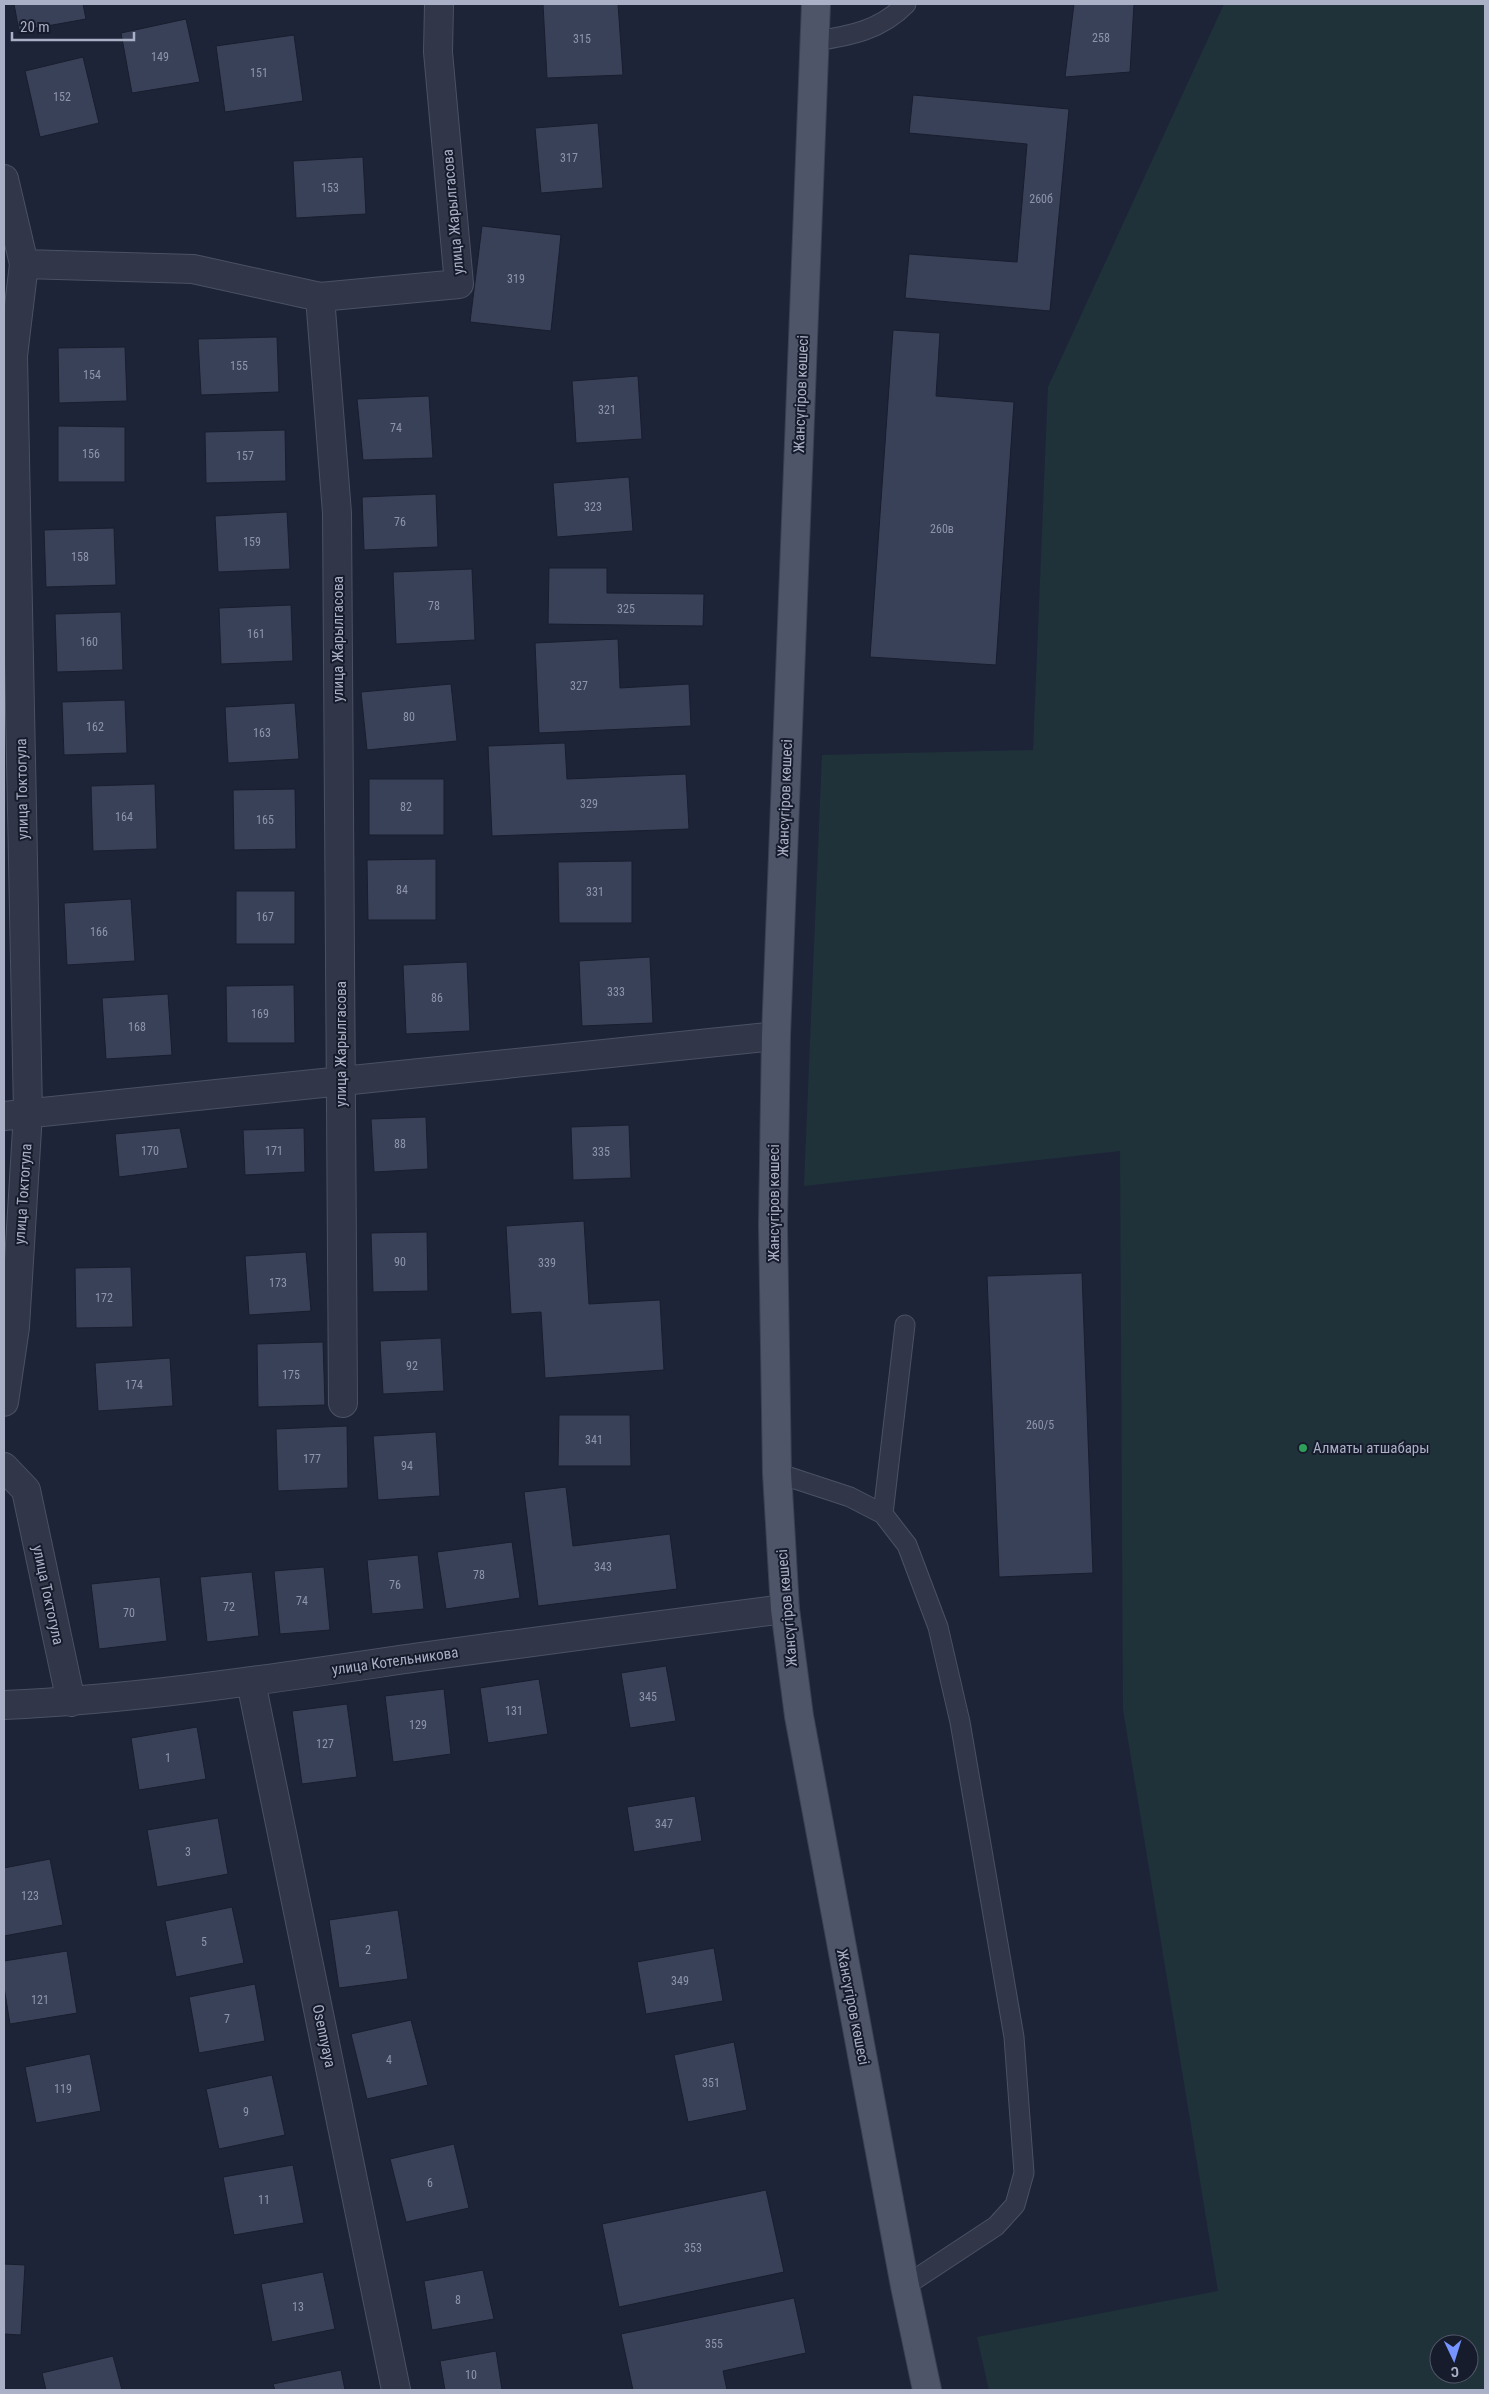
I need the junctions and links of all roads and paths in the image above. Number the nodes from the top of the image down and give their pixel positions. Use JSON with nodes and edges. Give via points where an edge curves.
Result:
{"nodes":[{"id":1,"x":439,"y":4,"type":"edge"},
{"id":2,"x":816,"y":4,"type":"edge"},
{"id":3,"x":906,"y":4,"type":"edge"},
{"id":4,"x":815,"y":41,"type":"junction"},
{"id":5,"x":4,"y":179,"type":"edge"},
{"id":6,"x":24,"y":264,"type":"junction"},
{"id":7,"x":320,"y":297,"type":"junction"},
{"id":8,"x":776,"y":1036,"type":"junction"},
{"id":9,"x":341,"y":1082,"type":"junction"},
{"id":10,"x":16,"y":1114,"type":"edge"},
{"id":11,"x":905,"y":1325,"type":"dead end"},
{"id":12,"x":4,"y":1402,"type":"edge"},
{"id":13,"x":344,"y":1403,"type":"dead end"},
{"id":14,"x":4,"y":1467,"type":"edge"},
{"id":15,"x":777,"y":1473,"type":"junction"},
{"id":16,"x":883,"y":1514,"type":"junction"},
{"id":17,"x":785,"y":1609,"type":"junction"},
{"id":18,"x":251,"y":1682,"type":"junction"},
{"id":19,"x":71,"y":1702,"type":"junction"},
{"id":20,"x":4,"y":1706,"type":"edge"},
{"id":21,"x":905,"y":2286,"type":"junction"},
{"id":22,"x":396,"y":2390,"type":"edge"},
{"id":23,"x":927,"y":2390,"type":"edge"}],
"edges":[{"from":1,"to":7,"type":"street","name":"улица Жарылгасова","via":[[438,52],[459,284]]},
{"from":2,"to":4,"type":"main road","name":"Жансүгіров көшесі"},
{"from":3,"to":4,"type":"lane","via":[[873,29],[847,37]]},
{"from":4,"to":8,"type":"main road","name":"Жансүгіров көшесі"},
{"from":5,"to":6,"type":"street","name":"улица Токтогула"},
{"from":6,"to":7,"type":"street","via":[[193,269]]},
{"from":6,"to":10,"type":"street","name":"улица Токтогула","via":[[14,356]]},
{"from":7,"to":9,"type":"street","name":"улица Жарылгасова","via":[[337,513]]},
{"from":8,"to":9,"type":"street"},
{"from":8,"to":15,"type":"main road","name":"Жансүгіров көшесі","via":[[773,1225]]},
{"from":9,"to":10,"type":"street"},
{"from":9,"to":13,"type":"street","name":"улица Жарылгасова"},
{"from":10,"to":12,"type":"street","name":"улица Токтогула","via":[[15,1327]]},
{"from":11,"to":16,"type":"lane"},
{"from":14,"to":19,"type":"street","name":"улица Токтогула","via":[[26,1490]]},
{"from":15,"to":16,"type":"lane","via":[[850,1497]]},
{"from":15,"to":17,"type":"main road","name":"Жансүгіров көшесі"},
{"from":16,"to":21,"type":"lane","via":[[907,1545],[938,1627],[960,1722],[1014,2037],[1024,2173],[1015,2205],[996,2226]]},
{"from":17,"to":18,"type":"street","name":"улица Котельникова"},
{"from":17,"to":21,"type":"main road","name":"Жансүгіров көшесі","via":[[799,1716]]},
{"from":18,"to":19,"type":"street","name":"улица Котельникова"},
{"from":18,"to":22,"type":"street","name":"Osennyaya"},
{"from":19,"to":20,"type":"street","name":"улица Котельникова"},
{"from":21,"to":23,"type":"main road","name":"Жансүгіров көшесі"}]}
